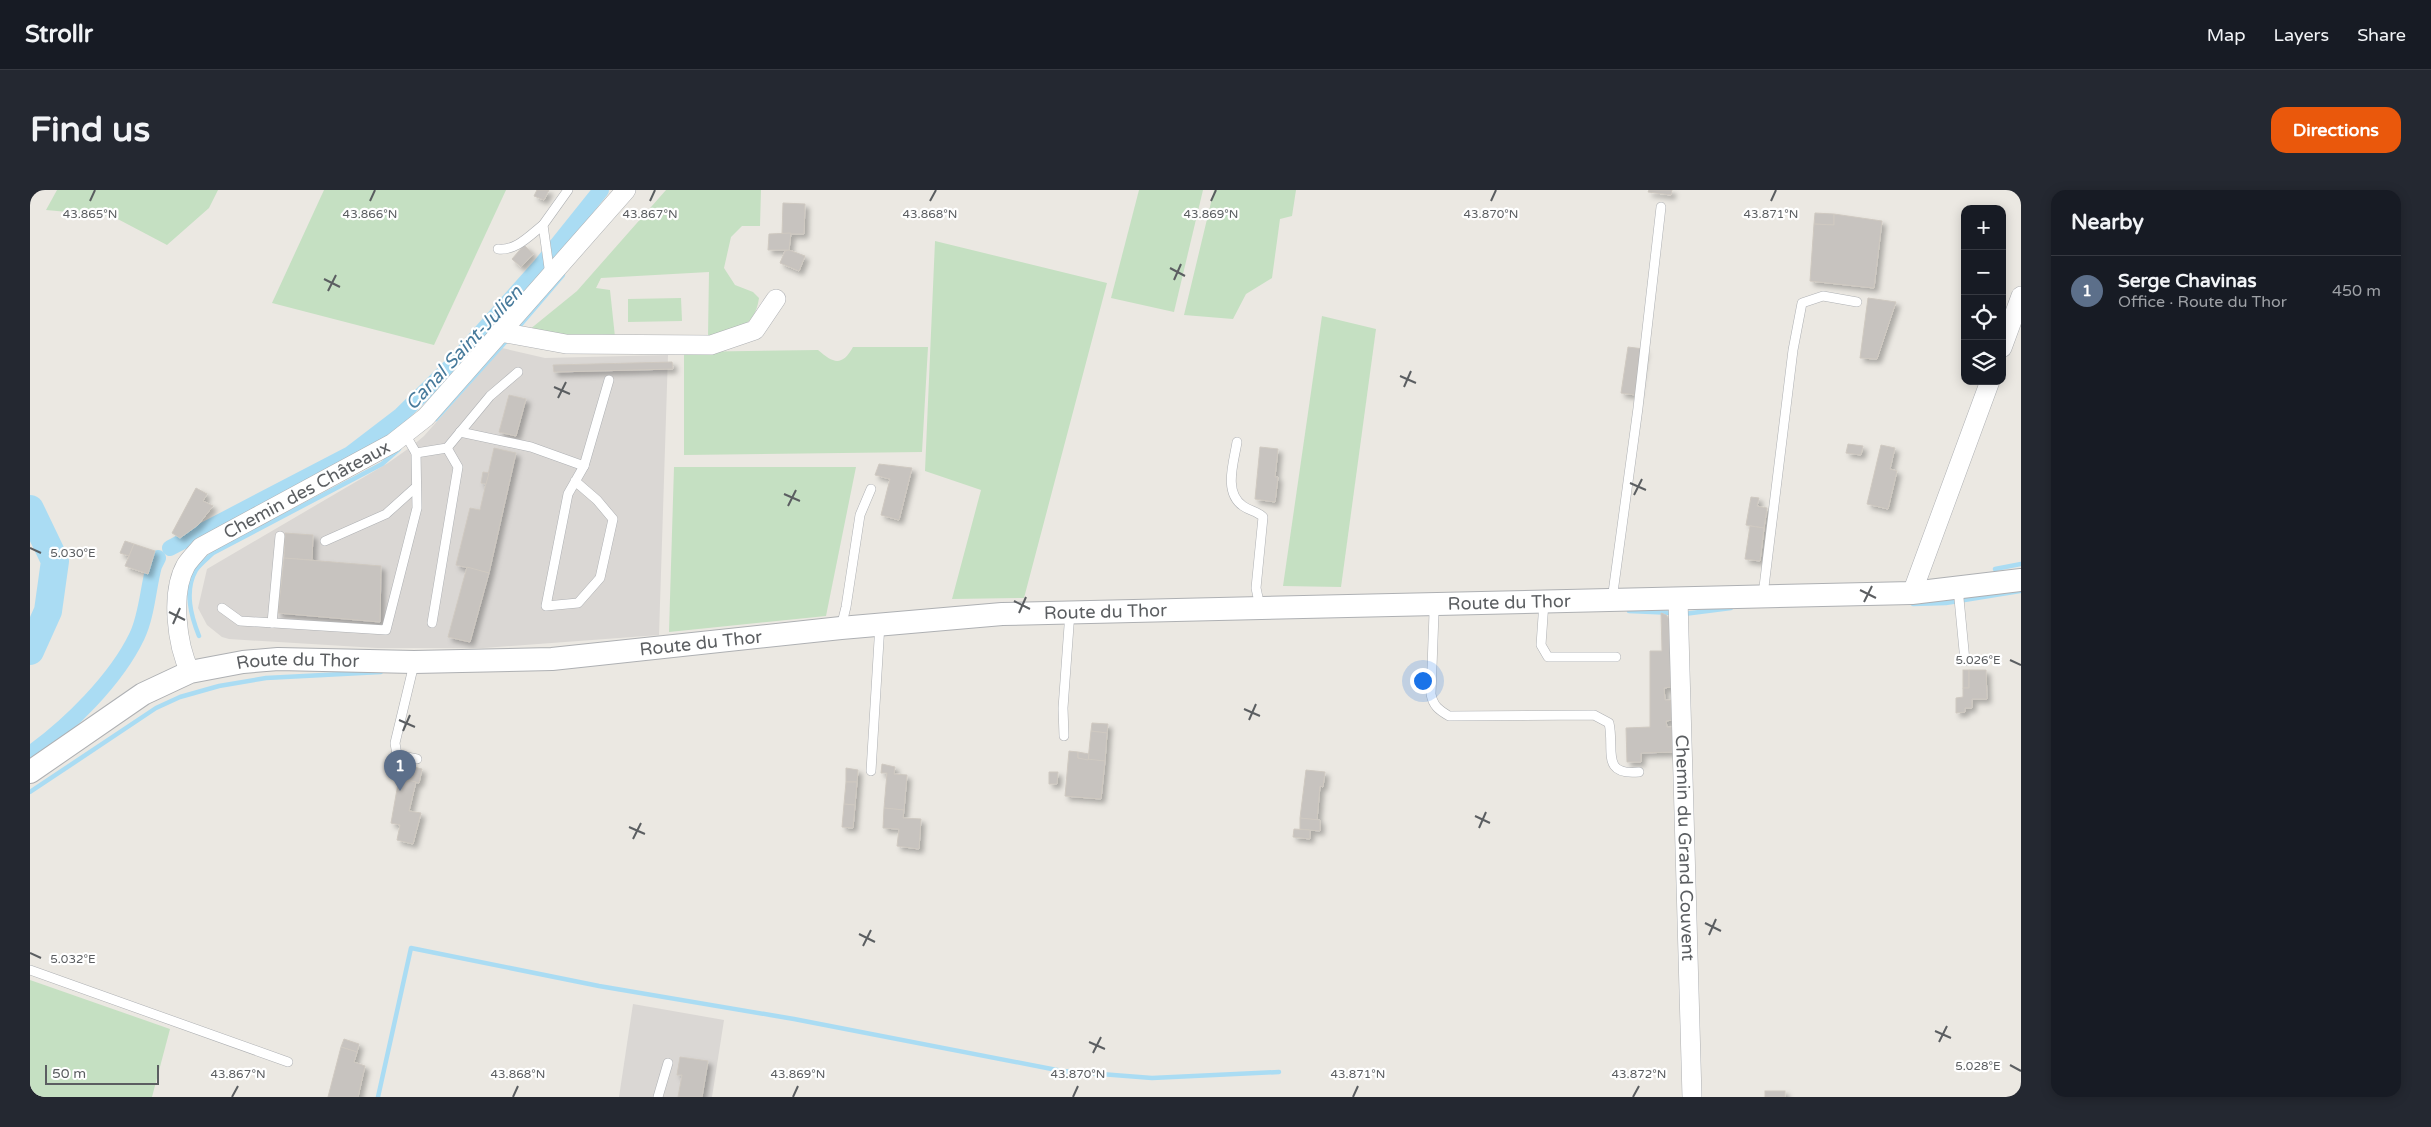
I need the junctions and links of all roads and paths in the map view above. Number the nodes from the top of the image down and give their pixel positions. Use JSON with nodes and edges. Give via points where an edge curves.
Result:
{"nodes":[{"id":1,"x":568,"y":190,"type":"edge"},
{"id":2,"x":626,"y":190,"type":"edge"},
{"id":3,"x":1661,"y":206,"type":"dead end"},
{"id":4,"x":542,"y":225,"type":"junction"},
{"id":5,"x":498,"y":249,"type":"dead end"},
{"id":6,"x":550,"y":275,"type":"junction"},
{"id":7,"x":2021,"y":296,"type":"edge"},
{"id":8,"x":776,"y":299,"type":"dead end"},
{"id":9,"x":1857,"y":302,"type":"dead end"},
{"id":10,"x":500,"y":332,"type":"junction"},
{"id":11,"x":2005,"y":340,"type":"edge"},
{"id":12,"x":518,"y":372,"type":"dead end"},
{"id":13,"x":609,"y":380,"type":"dead end"},
{"id":14,"x":1989,"y":385,"type":"edge"},
{"id":15,"x":460,"y":432,"type":"junction"},
{"id":16,"x":405,"y":434,"type":"junction"},
{"id":17,"x":1237,"y":442,"type":"dead end"},
{"id":18,"x":447,"y":448,"type":"junction"},
{"id":19,"x":416,"y":453,"type":"junction"},
{"id":20,"x":584,"y":466,"type":"junction"},
{"id":21,"x":575,"y":481,"type":"junction"},
{"id":22,"x":416,"y":487,"type":"junction"},
{"id":23,"x":871,"y":489,"type":"dead end"},
{"id":24,"x":280,"y":536,"type":"dead end"},
{"id":25,"x":325,"y":540,"type":"dead end"},
{"id":26,"x":2021,"y":580,"type":"edge"},
{"id":27,"x":1958,"y":588,"type":"junction"},
{"id":28,"x":1912,"y":593,"type":"junction"},
{"id":29,"x":1763,"y":596,"type":"junction"},
{"id":30,"x":1678,"y":599,"type":"junction"},
{"id":31,"x":1612,"y":600,"type":"junction"},
{"id":32,"x":1544,"y":602,"type":"junction"},
{"id":33,"x":1432,"y":604,"type":"junction"},
{"id":34,"x":222,"y":608,"type":"dead end"},
{"id":35,"x":1260,"y":608,"type":"junction"},
{"id":36,"x":1070,"y":612,"type":"junction"},
{"id":37,"x":272,"y":623,"type":"junction"},
{"id":38,"x":432,"y":623,"type":"dead end"},
{"id":39,"x":880,"y":624,"type":"junction"},
{"id":40,"x":840,"y":628,"type":"junction"},
{"id":41,"x":1616,"y":657,"type":"dead end"},
{"id":42,"x":414,"y":662,"type":"junction"},
{"id":43,"x":1965,"y":662,"type":"dead end"},
{"id":44,"x":190,"y":672,"type":"junction"},
{"id":45,"x":1064,"y":736,"type":"dead end"},
{"id":46,"x":417,"y":759,"type":"dead end"},
{"id":47,"x":871,"y":771,"type":"dead end"},
{"id":48,"x":30,"y":772,"type":"edge"},
{"id":49,"x":1639,"y":772,"type":"dead end"},
{"id":50,"x":30,"y":970,"type":"edge"},
{"id":51,"x":288,"y":1062,"type":"dead end"},
{"id":52,"x":668,"y":1063,"type":"dead end"},
{"id":53,"x":658,"y":1097,"type":"edge"},
{"id":54,"x":1692,"y":1097,"type":"edge"}],
"edges":[{"from":1,"to":4,"type":"lane"},
{"from":2,"to":6,"type":"street","name":"Chemin des Châteaux"},
{"from":3,"to":31,"type":"lane"},
{"from":4,"to":5,"type":"lane","via":[[508,250]]},
{"from":4,"to":6,"type":"lane"},
{"from":6,"to":10,"type":"street","name":"Chemin des Châteaux"},
{"from":7,"to":11,"type":"street"},
{"from":8,"to":10,"type":"street","via":[[754,330],[711,345],[566,344]]},
{"from":9,"to":29,"type":"lane","via":[[1824,296],[1802,303],[1793,350]]},
{"from":10,"to":16,"type":"street","name":"Chemin des Châteaux","via":[[426,417]]},
{"from":12,"to":15,"type":"lane","via":[[490,396]]},
{"from":13,"to":20,"type":"lane"},
{"from":14,"to":28,"type":"street"},
{"from":15,"to":18,"type":"lane"},
{"from":15,"to":20,"type":"lane","via":[[531,447]]},
{"from":16,"to":19,"type":"lane"},
{"from":16,"to":44,"type":"street","name":"Chemin des Châteaux","via":[[201,547],[186,566],[177,589],[184,659]]},
{"from":17,"to":35,"type":"lane","via":[[1233,496],[1263,518],[1256,588]]},
{"from":18,"to":19,"type":"lane"},
{"from":18,"to":38,"type":"lane","via":[[458,466]]},
{"from":19,"to":22,"type":"lane"},
{"from":20,"to":21,"type":"lane"},
{"from":21,"to":21,"type":"lane","via":[[613,519],[600,578],[578,602],[546,606],[568,494]]},
{"from":22,"to":25,"type":"lane","via":[[386,514]]},
{"from":22,"to":37,"type":"lane","via":[[416,508],[386,630]]},
{"from":23,"to":40,"type":"lane","via":[[860,515]]},
{"from":24,"to":37,"type":"lane"},
{"from":26,"to":27,"type":"street","name":"Route du Thor"},
{"from":27,"to":28,"type":"street","name":"Route du Thor"},
{"from":27,"to":43,"type":"lane"},
{"from":28,"to":29,"type":"street","name":"Route du Thor"},
{"from":29,"to":30,"type":"street","name":"Route du Thor"},
{"from":30,"to":31,"type":"street","name":"Route du Thor"},
{"from":30,"to":54,"type":"street","name":"Chemin du Grand Couvent"},
{"from":31,"to":32,"type":"street","name":"Route du Thor"},
{"from":32,"to":33,"type":"street","name":"Route du Thor"},
{"from":32,"to":41,"type":"lane","via":[[1541,645],[1548,657]]},
{"from":33,"to":35,"type":"street","name":"Route du Thor"},
{"from":33,"to":49,"type":"lane","via":[[1431,694],[1432,703],[1440,710],[1449,716],[1594,715],[1609,723],[1611,762],[1625,774]]},
{"from":34,"to":37,"type":"lane","via":[[240,621]]},
{"from":35,"to":36,"type":"street","name":"Route du Thor"},
{"from":36,"to":39,"type":"street","name":"Route du Thor"},
{"from":36,"to":45,"type":"lane"},
{"from":39,"to":40,"type":"street","name":"Route du Thor"},
{"from":39,"to":47,"type":"lane"},
{"from":40,"to":42,"type":"street","name":"Route du Thor","via":[[552,658]]},
{"from":42,"to":44,"type":"street","name":"Route du Thor","via":[[278,660],[217,665]]},
{"from":42,"to":46,"type":"lane","via":[[395,743],[397,755]]},
{"from":44,"to":48,"type":"street","via":[[143,694]]},
{"from":50,"to":51,"type":"lane"},
{"from":52,"to":53,"type":"lane"}]}
